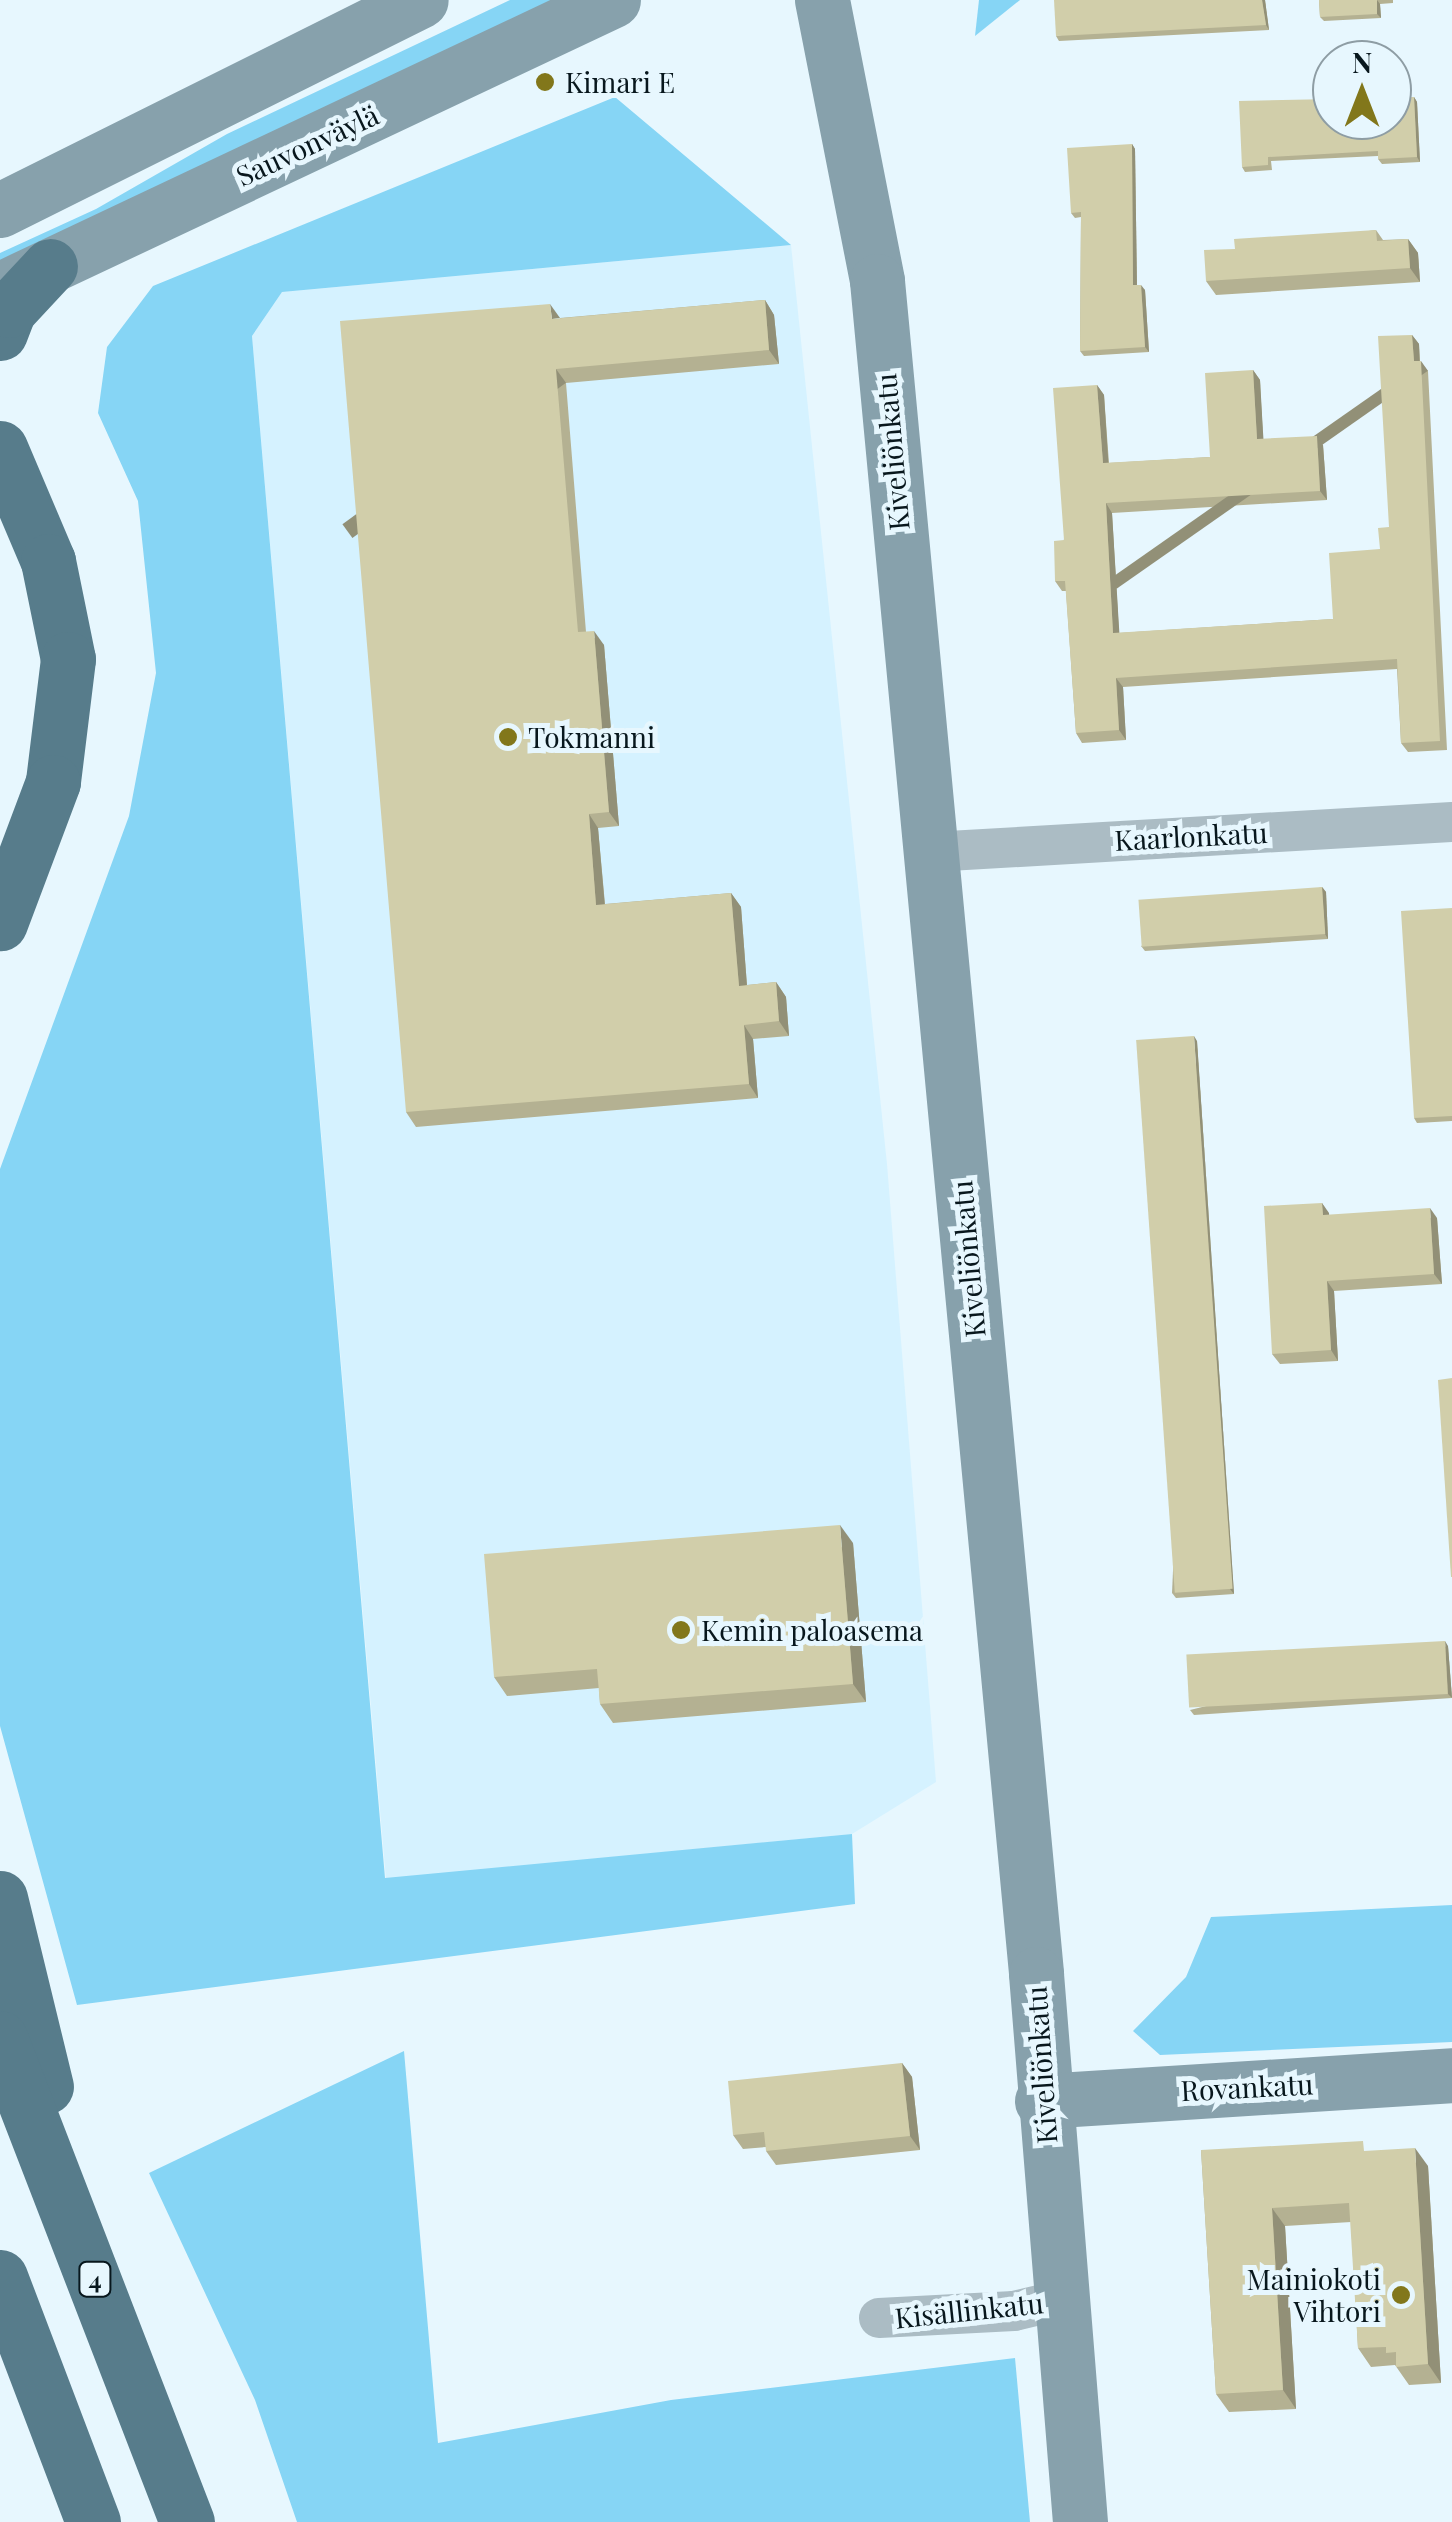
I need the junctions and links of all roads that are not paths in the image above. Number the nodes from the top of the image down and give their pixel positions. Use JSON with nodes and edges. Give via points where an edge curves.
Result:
{"nodes":[{"id":1,"x":421,"y":0,"type":"edge"},
{"id":2,"x":613,"y":0,"type":"edge"},
{"id":3,"x":822,"y":0,"type":"edge"},
{"id":4,"x":0,"y":210,"type":"edge"},
{"id":5,"x":50,"y":266,"type":"junction"},
{"id":6,"x":0,"y":289,"type":"edge"},
{"id":7,"x":0,"y":333,"type":"edge"},
{"id":8,"x":0,"y":448,"type":"edge"},
{"id":9,"x":1452,"y":822,"type":"edge"},
{"id":10,"x":931,"y":852,"type":"junction"},
{"id":11,"x":0,"y":923,"type":"edge"},
{"id":12,"x":0,"y":1898,"type":"edge"},
{"id":13,"x":0,"y":2038,"type":"edge"},
{"id":14,"x":1452,"y":2075,"type":"edge"},
{"id":15,"x":1042,"y":2101,"type":"junction"},
{"id":16,"x":63,"y":2193,"type":"junction"},
{"id":17,"x":0,"y":2277,"type":"edge"},
{"id":18,"x":1060,"y":2300,"type":"junction"},
{"id":19,"x":878,"y":2318,"type":"dead end"},
{"id":20,"x":93,"y":2522,"type":"edge"},
{"id":21,"x":186,"y":2522,"type":"edge"},
{"id":22,"x":1080,"y":2522,"type":"edge"}],
"edges":[{"from":1,"to":4,"type":"main road"},
{"from":2,"to":5,"type":"main road","name":"Sauvonväylä"},
{"from":3,"to":10,"type":"main road","name":"Kiveliönkatu","via":[[877,282]]},
{"from":5,"to":6,"type":"main road","name":"Sauvonväylä"},
{"from":5,"to":7,"type":"highway","via":[[8,310]]},
{"from":8,"to":11,"type":"highway","via":[[48,561],[68,659],[53,782]]},
{"from":9,"to":10,"type":"street","name":"Kaarlonkatu"},
{"from":10,"to":15,"type":"main road","name":"Kiveliönkatu","via":[[1036,1974]]},
{"from":12,"to":16,"type":"highway","via":[[39,2049]]},
{"from":13,"to":16,"type":"highway","number":"4"},
{"from":14,"to":15,"type":"main road","name":"Rovankatu"},
{"from":15,"to":18,"type":"main road","name":"Kiveliönkatu"},
{"from":16,"to":21,"type":"highway","number":"4"},
{"from":17,"to":20,"type":"highway"},
{"from":18,"to":19,"type":"street","name":"Kisällinkatu","via":[[1014,2311]]},
{"from":18,"to":22,"type":"main road","name":"Kiveliönkatu"}]}
